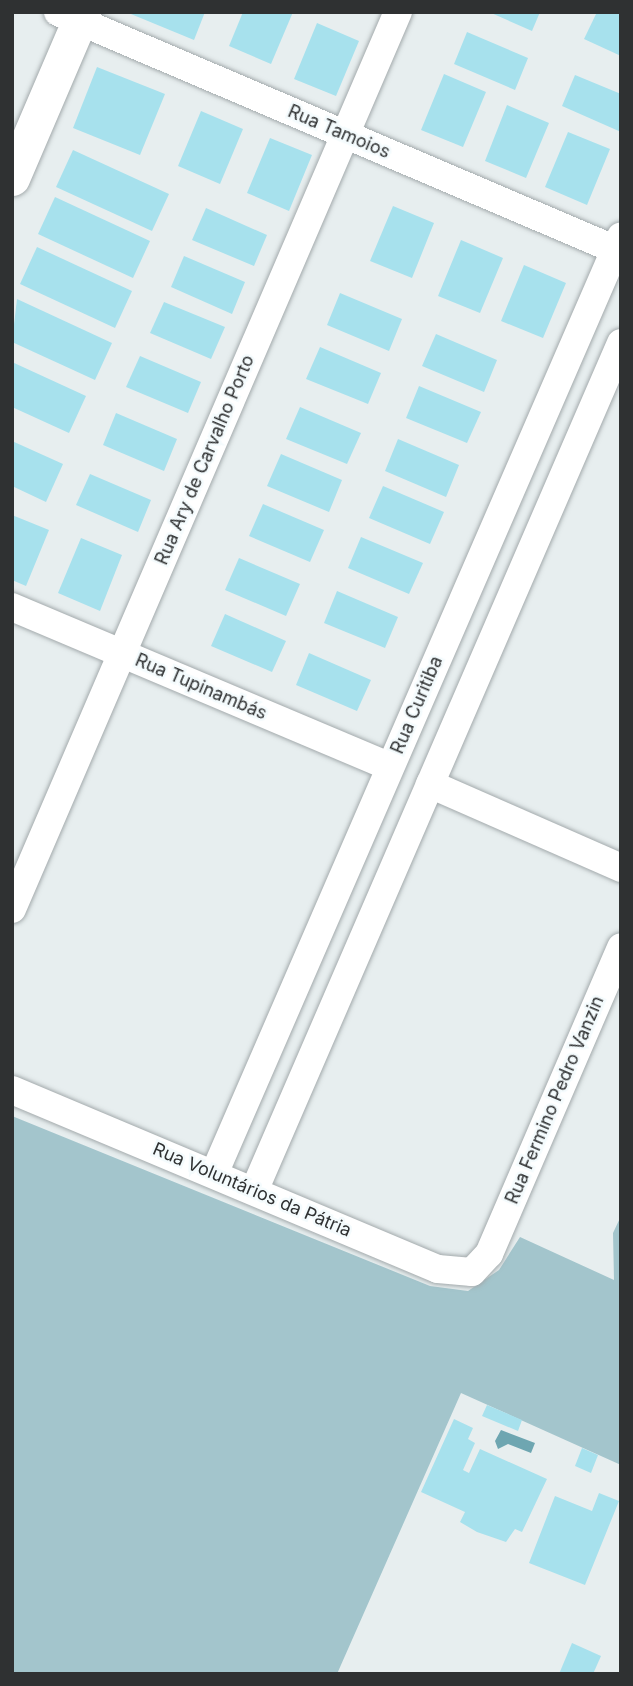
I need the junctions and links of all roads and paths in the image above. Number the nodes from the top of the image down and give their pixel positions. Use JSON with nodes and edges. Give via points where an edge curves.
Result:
{"nodes":[{"id":1,"x":398,"y":12,"type":"edge"},
{"id":2,"x":74,"y":15,"type":"edge"},
{"id":3,"x":346,"y":135,"type":"junction"},
{"id":4,"x":12,"y":178,"type":"edge"},
{"id":5,"x":619,"y":246,"type":"edge"},
{"id":6,"x":621,"y":343,"type":"edge"},
{"id":7,"x":12,"y":607,"type":"edge"},
{"id":8,"x":122,"y":653,"type":"junction"},
{"id":9,"x":390,"y":767,"type":"junction"},
{"id":10,"x":430,"y":784,"type":"junction"},
{"id":11,"x":621,"y":867,"type":"edge"},
{"id":12,"x":12,"y":909,"type":"edge"},
{"id":13,"x":621,"y":947,"type":"edge"},
{"id":14,"x":12,"y":1090,"type":"edge"},
{"id":15,"x":214,"y":1174,"type":"junction"},
{"id":16,"x":254,"y":1191,"type":"junction"},
{"id":17,"x":489,"y":1254,"type":"joint"}],
"edges":[{"from":1,"to":3,"type":"street","name":"Rua Ary de Carvalho Porto"},
{"from":2,"to":3,"type":"street","name":"Rua Tamoios"},
{"from":2,"to":4,"type":"street"},
{"from":3,"to":5,"type":"street","name":"Rua Tamoios"},
{"from":3,"to":8,"type":"street","name":"Rua Ary de Carvalho Porto"},
{"from":5,"to":9,"type":"street","name":"Rua Curitiba"},
{"from":6,"to":10,"type":"street"},
{"from":7,"to":8,"type":"street","name":"Rua Tupinambás"},
{"from":8,"to":9,"type":"street","name":"Rua Tupinambás"},
{"from":8,"to":12,"type":"street","name":"Rua Ary de Carvalho Porto"},
{"from":9,"to":15,"type":"street","name":"Rua Curitiba"},
{"from":10,"to":11,"type":"street"},
{"from":10,"to":16,"type":"street"},
{"from":13,"to":17,"type":"street","name":"Rua Fermino Pedro Vanzin"},
{"from":14,"to":15,"type":"street","name":"Rua Voluntários da Pátria"},
{"from":15,"to":16,"type":"street","name":"Rua Voluntários da Pátria"},
{"from":16,"to":17,"type":"street","name":"Rua Voluntários da Pátria","via":[[438,1269],[472,1272]]}]}
